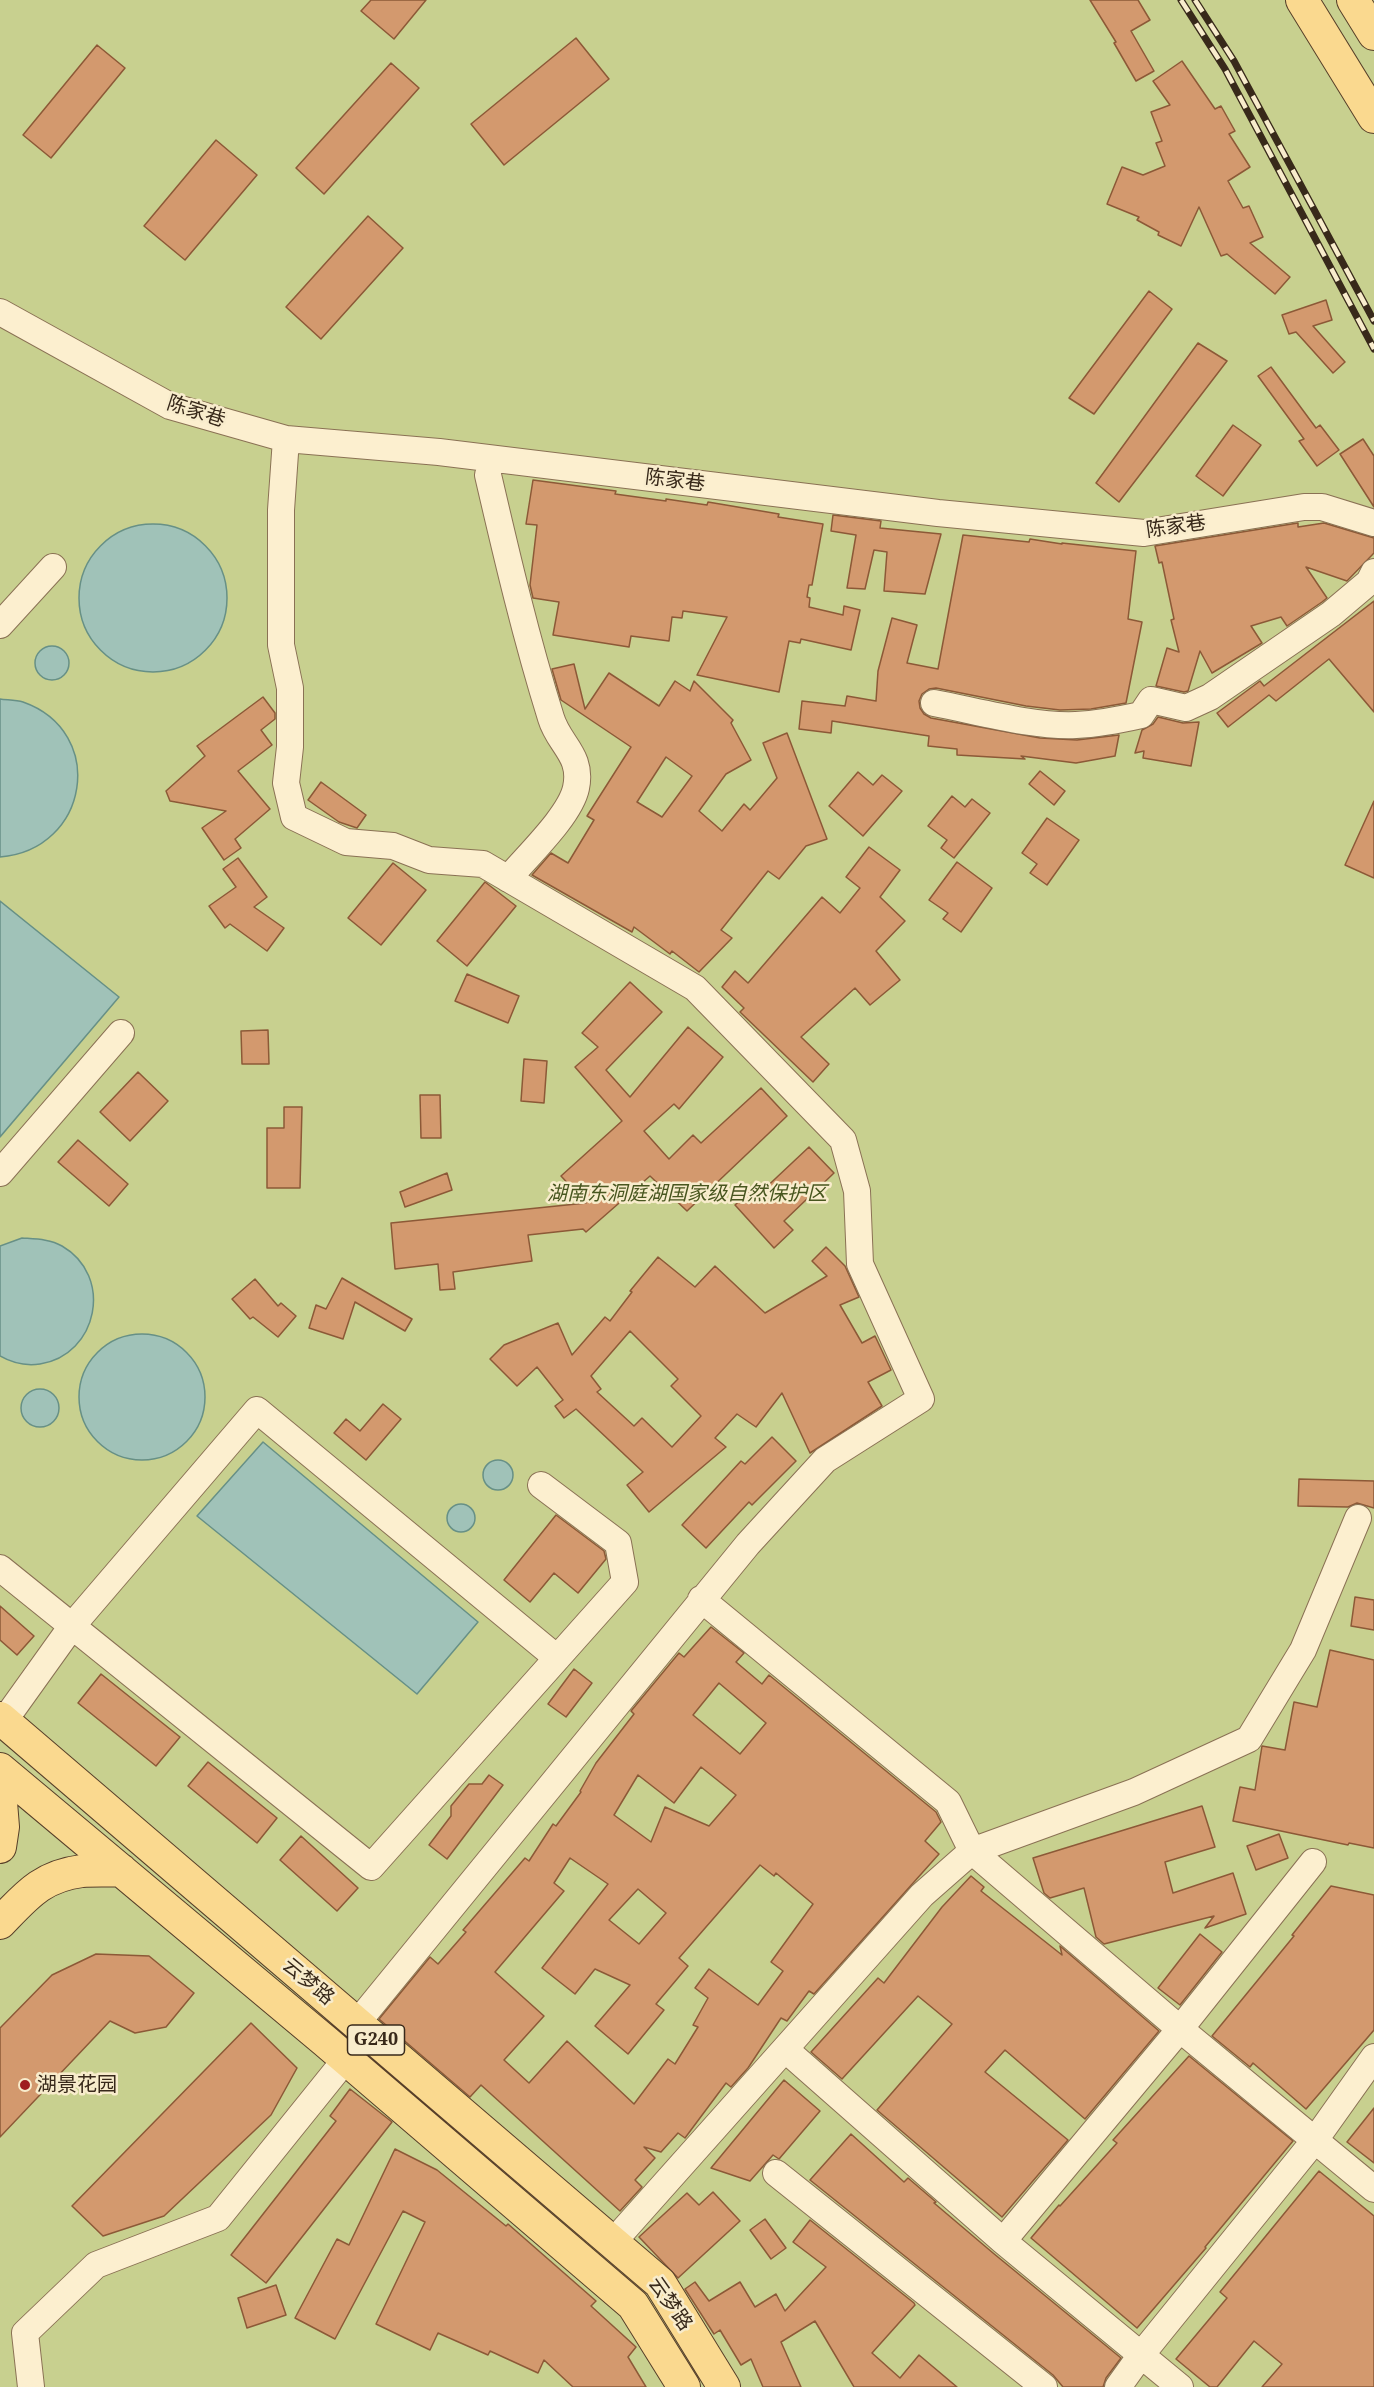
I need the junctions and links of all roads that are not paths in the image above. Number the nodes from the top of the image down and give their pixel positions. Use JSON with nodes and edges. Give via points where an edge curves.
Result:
{"nodes":[{"id":1,"x":1302,"y":0,"type":"edge"},
{"id":2,"x":1353,"y":0,"type":"edge"},
{"id":3,"x":1374,"y":34,"type":"edge"},
{"id":4,"x":1374,"y":117,"type":"edge"},
{"id":5,"x":5,"y":319,"type":"edge"},
{"id":6,"x":286,"y":439,"type":"junction"},
{"id":7,"x":488,"y":475,"type":"dead end"},
{"id":8,"x":1374,"y":523,"type":"edge"},
{"id":9,"x":53,"y":567,"type":"dead end"},
{"id":10,"x":1374,"y":572,"type":"edge"},
{"id":11,"x":0,"y":625,"type":"edge"},
{"id":12,"x":934,"y":703,"type":"dead end"},
{"id":13,"x":508,"y":879,"type":"junction"},
{"id":14,"x":121,"y":1033,"type":"dead end"},
{"id":15,"x":0,"y":1173,"type":"edge"},
{"id":16,"x":541,"y":1485,"type":"dead end"},
{"id":17,"x":1358,"y":1518,"type":"dead end"},
{"id":18,"x":0,"y":1568,"type":"edge"},
{"id":19,"x":701,"y":1599,"type":"junction"},
{"id":20,"x":72,"y":1626,"type":"junction"},
{"id":21,"x":557,"y":1658,"type":"junction"},
{"id":22,"x":2,"y":1720,"type":"edge"},
{"id":23,"x":0,"y":1769,"type":"edge"},
{"id":24,"x":0,"y":1790,"type":"edge"},
{"id":25,"x":0,"y":1847,"type":"edge"},
{"id":26,"x":972,"y":1851,"type":"junction"},
{"id":27,"x":1313,"y":1862,"type":"dead end"},
{"id":28,"x":121,"y":1870,"type":"junction"},
{"id":29,"x":0,"y":1923,"type":"edge"},
{"id":30,"x":357,"y":2023,"type":"junction"},
{"id":31,"x":1180,"y":2030,"type":"junction"},
{"id":32,"x":786,"y":2050,"type":"junction"},
{"id":33,"x":1374,"y":2057,"type":"edge"},
{"id":34,"x":346,"y":2059,"type":"junction"},
{"id":35,"x":1315,"y":2140,"type":"junction"},
{"id":36,"x":776,"y":2173,"type":"dead end"},
{"id":37,"x":1374,"y":2189,"type":"edge"},
{"id":38,"x":1003,"y":2241,"type":"junction"},
{"id":39,"x":613,"y":2242,"type":"junction"},
{"id":40,"x":1141,"y":2355,"type":"junction"},
{"id":41,"x":31,"y":2387,"type":"edge"},
{"id":42,"x":684,"y":2387,"type":"edge"},
{"id":43,"x":724,"y":2387,"type":"edge"},
{"id":44,"x":1044,"y":2387,"type":"edge"},
{"id":45,"x":1118,"y":2387,"type":"edge"},
{"id":46,"x":1180,"y":2387,"type":"edge"}],
"edges":[{"from":1,"to":4,"type":"main road"},
{"from":2,"to":3,"type":"main road"},
{"from":5,"to":6,"type":"street","name":"陈家巷","via":[[170,406]]},
{"from":6,"to":8,"type":"street","name":"陈家巷","via":[[439,452],[1144,533],[1304,507],[1322,507]]},
{"from":6,"to":13,"type":"street","via":[[281,510],[281,645],[290,688],[286,783],[294,817],[346,842],[393,846],[429,860],[483,864]]},
{"from":7,"to":13,"type":"street","via":[[517,600],[552,722],[578,767],[576,789],[568,808]]},
{"from":9,"to":11,"type":"street"},
{"from":10,"to":12,"type":"street","via":[[1369,582],[1331,614],[1210,698],[1186,708],[1151,700],[1141,716],[1074,725],[1035,722]]},
{"from":13,"to":19,"type":"street","via":[[695,988],[843,1140],[856,1191],[860,1264],[921,1399],[825,1460]]},
{"from":14,"to":15,"type":"street"},
{"from":16,"to":21,"type":"street","via":[[618,1543],[625,1582]]},
{"from":17,"to":26,"type":"street","via":[[1303,1650],[1249,1738],[1134,1792]]},
{"from":18,"to":20,"type":"street"},
{"from":19,"to":26,"type":"street","via":[[948,1802]]},
{"from":19,"to":30,"type":"street"},
{"from":20,"to":21,"type":"street","via":[[371,1867]]},
{"from":20,"to":21,"type":"street","via":[[257,1410]]},
{"from":20,"to":22,"type":"street"},
{"from":22,"to":30,"type":"main road","name":"云梦路","number":"G240"},
{"from":23,"to":28,"type":"main road","number":"G240"},
{"from":24,"to":25,"type":"main road"},
{"from":26,"to":31,"type":"street"},
{"from":26,"to":32,"type":"street","via":[[922,1895]]},
{"from":27,"to":31,"type":"street"},
{"from":28,"to":29,"type":"main road","via":[[52,1877]]},
{"from":28,"to":34,"type":"main road","number":"G240"},
{"from":30,"to":39,"type":"main road","name":"云梦路","number":"G240"},
{"from":31,"to":35,"type":"street"},
{"from":31,"to":38,"type":"street"},
{"from":32,"to":38,"type":"street"},
{"from":32,"to":39,"type":"street"},
{"from":33,"to":35,"type":"street"},
{"from":34,"to":41,"type":"street","via":[[218,2218],[96,2265],[25,2333]]},
{"from":34,"to":42,"type":"main road","number":"G240","via":[[633,2304]]},
{"from":35,"to":37,"type":"street"},
{"from":35,"to":40,"type":"street"},
{"from":36,"to":44,"type":"street"},
{"from":38,"to":40,"type":"street"},
{"from":39,"to":43,"type":"main road","name":"云梦路","number":"G240","via":[[660,2283]]},
{"from":40,"to":45,"type":"street"},
{"from":40,"to":46,"type":"street"}]}
